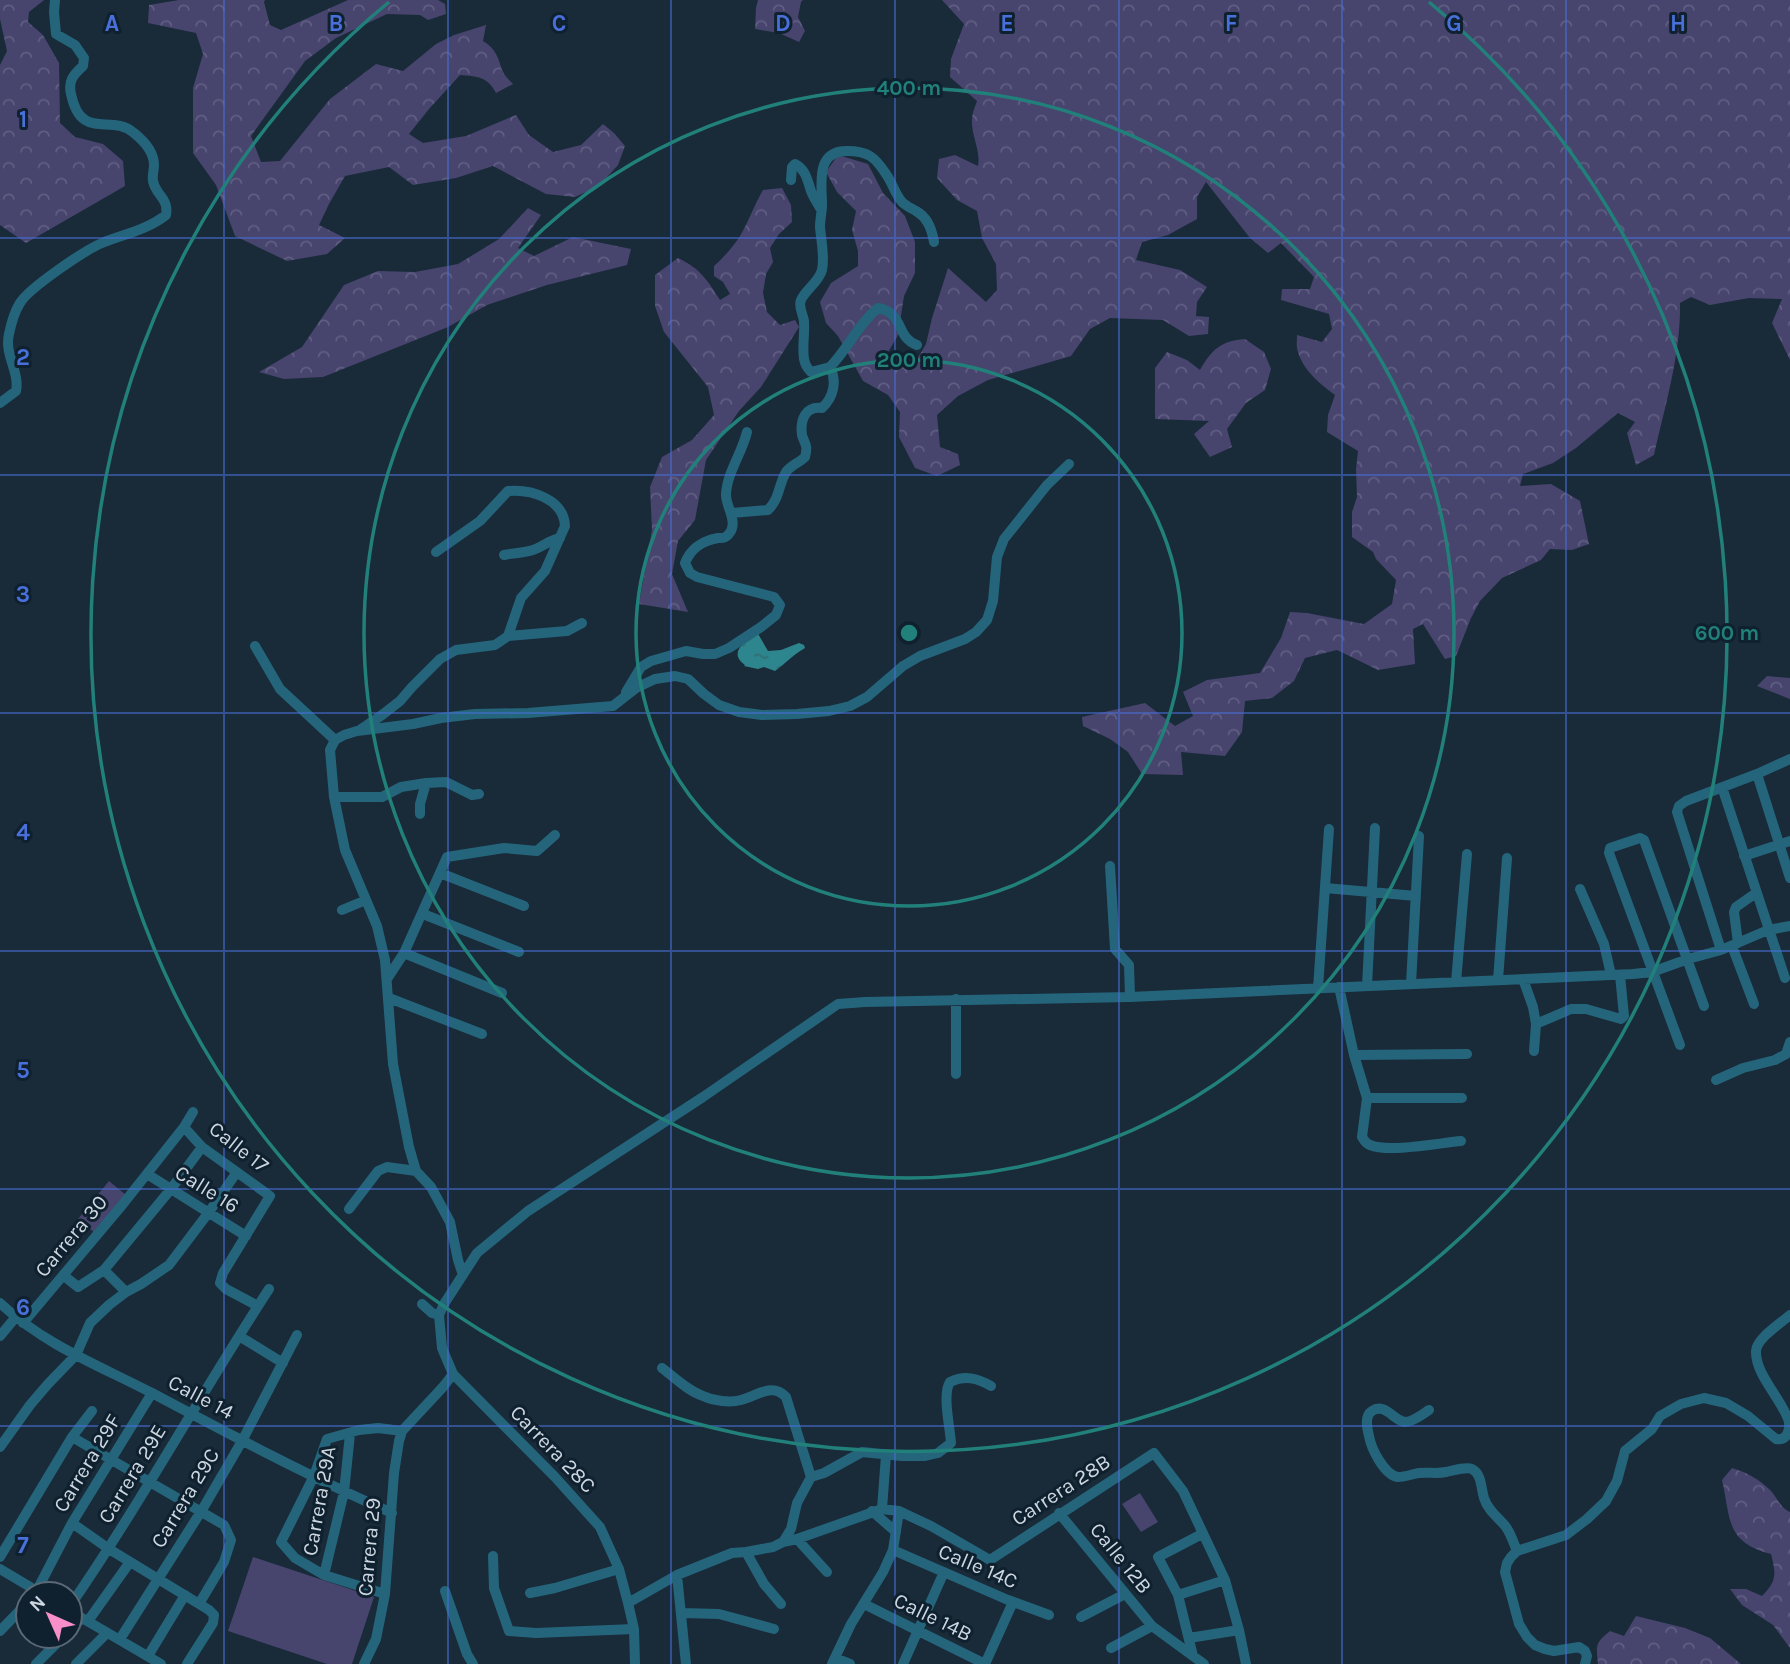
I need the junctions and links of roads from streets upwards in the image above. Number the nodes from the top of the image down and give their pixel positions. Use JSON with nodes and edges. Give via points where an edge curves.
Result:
{"nodes":[{"id":1,"x":55,"y":0,"type":"edge"},
{"id":2,"x":791,"y":180,"type":"dead end"},
{"id":3,"x":821,"y":210,"type":"junction"},
{"id":4,"x":934,"y":242,"type":"dead end"},
{"id":5,"x":917,"y":345,"type":"dead end"},
{"id":6,"x":830,"y":367,"type":"junction"},
{"id":7,"x":0,"y":403,"type":"edge"},
{"id":8,"x":747,"y":432,"type":"dead end"},
{"id":9,"x":1069,"y":464,"type":"dead end"},
{"id":10,"x":732,"y":513,"type":"junction"},
{"id":11,"x":560,"y":538,"type":"junction"},
{"id":12,"x":436,"y":552,"type":"dead end"},
{"id":13,"x":504,"y":555,"type":"dead end"},
{"id":14,"x":582,"y":623,"type":"dead end"},
{"id":15,"x":508,"y":636,"type":"junction"},
{"id":16,"x":256,"y":646,"type":"dead end"},
{"id":17,"x":623,"y":698,"type":"junction"},
{"id":18,"x":357,"y":731,"type":"junction"},
{"id":19,"x":335,"y":740,"type":"junction"},
{"id":20,"x":1790,"y":759,"type":"edge"},
{"id":21,"x":1757,"y":774,"type":"junction"},
{"id":22,"x":426,"y":783,"type":"junction"},
{"id":23,"x":1721,"y":788,"type":"junction"},
{"id":24,"x":479,"y":794,"type":"dead end"},
{"id":25,"x":334,"y":797,"type":"junction"},
{"id":26,"x":420,"y":814,"type":"dead end"},
{"id":27,"x":1375,"y":828,"type":"dead end"},
{"id":28,"x":1329,"y":829,"type":"dead end"},
{"id":29,"x":555,"y":835,"type":"dead end"},
{"id":30,"x":1419,"y":836,"type":"dead end"},
{"id":31,"x":1785,"y":843,"type":"edge"},
{"id":32,"x":1466,"y":854,"type":"dead end"},
{"id":33,"x":1744,"y":856,"type":"junction"},
{"id":34,"x":1507,"y":858,"type":"dead end"},
{"id":35,"x":1110,"y":866,"type":"dead end"},
{"id":36,"x":440,"y":873,"type":"junction"},
{"id":37,"x":1790,"y":878,"type":"edge"},
{"id":38,"x":1325,"y":888,"type":"junction"},
{"id":39,"x":1580,"y":889,"type":"dead end"},
{"id":40,"x":1372,"y":891,"type":"junction"},
{"id":41,"x":1756,"y":893,"type":"junction"},
{"id":42,"x":1416,"y":896,"type":"junction"},
{"id":43,"x":366,"y":900,"type":"junction"},
{"id":44,"x":524,"y":906,"type":"dead end"},
{"id":45,"x":342,"y":910,"type":"dead end"},
{"id":46,"x":423,"y":914,"type":"junction"},
{"id":47,"x":1790,"y":926,"type":"edge"},
{"id":48,"x":1768,"y":930,"type":"junction"},
{"id":49,"x":1730,"y":946,"type":"junction"},
{"id":50,"x":519,"y":952,"type":"dead end"},
{"id":51,"x":404,"y":953,"type":"junction"},
{"id":52,"x":1688,"y":959,"type":"junction"},
{"id":53,"x":1652,"y":972,"type":"junction"},
{"id":54,"x":1615,"y":975,"type":"junction"},
{"id":55,"x":1785,"y":978,"type":"dead end"},
{"id":56,"x":387,"y":979,"type":"junction"},
{"id":57,"x":1522,"y":979,"type":"junction"},
{"id":58,"x":1498,"y":980,"type":"junction"},
{"id":59,"x":1456,"y":982,"type":"junction"},
{"id":60,"x":1411,"y":984,"type":"junction"},
{"id":61,"x":1367,"y":986,"type":"junction"},
{"id":62,"x":1339,"y":987,"type":"junction"},
{"id":63,"x":1318,"y":988,"type":"junction"},
{"id":64,"x":502,"y":993,"type":"dead end"},
{"id":65,"x":1130,"y":997,"type":"junction"},
{"id":66,"x":388,"y":998,"type":"junction"},
{"id":67,"x":956,"y":999,"type":"junction"},
{"id":68,"x":1754,"y":1004,"type":"dead end"},
{"id":69,"x":1704,"y":1006,"type":"dead end"},
{"id":70,"x":1536,"y":1024,"type":"junction"},
{"id":71,"x":482,"y":1034,"type":"dead end"},
{"id":72,"x":1790,"y":1042,"type":"edge"},
{"id":73,"x":1680,"y":1045,"type":"dead end"},
{"id":74,"x":1534,"y":1051,"type":"dead end"},
{"id":75,"x":1467,"y":1054,"type":"dead end"},
{"id":76,"x":1354,"y":1055,"type":"junction"},
{"id":77,"x":956,"y":1074,"type":"dead end"},
{"id":78,"x":1716,"y":1080,"type":"dead end"},
{"id":79,"x":1367,"y":1098,"type":"junction"},
{"id":80,"x":1462,"y":1098,"type":"dead end"},
{"id":81,"x":193,"y":1112,"type":"dead end"},
{"id":82,"x":184,"y":1127,"type":"junction"},
{"id":83,"x":1461,"y":1141,"type":"dead end"},
{"id":84,"x":202,"y":1147,"type":"junction"},
{"id":85,"x":416,"y":1171,"type":"junction"},
{"id":86,"x":237,"y":1172,"type":"junction"},
{"id":87,"x":147,"y":1174,"type":"junction"},
{"id":88,"x":171,"y":1189,"type":"junction"},
{"id":89,"x":349,"y":1209,"type":"dead end"},
{"id":90,"x":209,"y":1212,"type":"junction"},
{"id":91,"x":246,"y":1236,"type":"junction"},
{"id":92,"x":104,"y":1270,"type":"junction"},
{"id":93,"x":63,"y":1275,"type":"junction"},
{"id":94,"x":463,"y":1275,"type":"junction"},
{"id":95,"x":269,"y":1289,"type":"dead end"},
{"id":96,"x":126,"y":1292,"type":"junction"},
{"id":97,"x":0,"y":1303,"type":"edge"},
{"id":98,"x":422,"y":1304,"type":"dead end"},
{"id":99,"x":258,"y":1306,"type":"junction"},
{"id":100,"x":439,"y":1315,"type":"junction"},
{"id":101,"x":1790,"y":1315,"type":"edge"},
{"id":102,"x":19,"y":1320,"type":"junction"},
{"id":103,"x":297,"y":1335,"type":"dead end"},
{"id":104,"x":0,"y":1336,"type":"edge"},
{"id":105,"x":239,"y":1336,"type":"junction"},
{"id":106,"x":76,"y":1355,"type":"junction"},
{"id":107,"x":283,"y":1363,"type":"junction"},
{"id":108,"x":662,"y":1368,"type":"dead end"},
{"id":109,"x":453,"y":1374,"type":"junction"},
{"id":110,"x":991,"y":1386,"type":"dead end"},
{"id":111,"x":152,"y":1393,"type":"junction"},
{"id":112,"x":1429,"y":1410,"type":"dead end"},
{"id":113,"x":92,"y":1411,"type":"dead end"},
{"id":114,"x":190,"y":1414,"type":"junction"},
{"id":115,"x":402,"y":1431,"type":"junction"},
{"id":116,"x":350,"y":1434,"type":"junction"},
{"id":117,"x":72,"y":1437,"type":"junction"},
{"id":118,"x":242,"y":1441,"type":"junction"},
{"id":119,"x":0,"y":1447,"type":"edge"},
{"id":120,"x":886,"y":1455,"type":"junction"},
{"id":121,"x":112,"y":1460,"type":"junction"},
{"id":122,"x":314,"y":1476,"type":"junction"},
{"id":123,"x":811,"y":1477,"type":"junction"},
{"id":124,"x":150,"y":1481,"type":"junction"},
{"id":125,"x":344,"y":1492,"type":"junction"},
{"id":126,"x":202,"y":1510,"type":"junction"},
{"id":127,"x":877,"y":1510,"type":"junction"},
{"id":128,"x":899,"y":1511,"type":"junction"},
{"id":129,"x":392,"y":1513,"type":"junction"},
{"id":130,"x":1059,"y":1513,"type":"junction"},
{"id":131,"x":72,"y":1522,"type":"junction"},
{"id":132,"x":896,"y":1532,"type":"junction"},
{"id":133,"x":1202,"y":1534,"type":"junction"},
{"id":134,"x":797,"y":1539,"type":"junction"},
{"id":135,"x":783,"y":1542,"type":"junction"},
{"id":136,"x":109,"y":1549,"type":"junction"},
{"id":137,"x":893,"y":1549,"type":"junction"},
{"id":138,"x":746,"y":1552,"type":"junction"},
{"id":139,"x":1517,"y":1552,"type":"junction"},
{"id":140,"x":493,"y":1556,"type":"dead end"},
{"id":141,"x":0,"y":1557,"type":"edge"},
{"id":142,"x":130,"y":1562,"type":"junction"},
{"id":143,"x":0,"y":1569,"type":"edge"},
{"id":144,"x":619,"y":1569,"type":"junction"},
{"id":145,"x":944,"y":1572,"type":"junction"},
{"id":146,"x":827,"y":1573,"type":"dead end"},
{"id":147,"x":324,"y":1575,"type":"junction"},
{"id":148,"x":677,"y":1576,"type":"junction"},
{"id":149,"x":159,"y":1578,"type":"junction"},
{"id":150,"x":17,"y":1580,"type":"edge"},
{"id":151,"x":44,"y":1580,"type":"edge"},
{"id":152,"x":1225,"y":1580,"type":"junction"},
{"id":153,"x":84,"y":1587,"type":"edge"},
{"id":154,"x":446,"y":1591,"type":"dead end"},
{"id":155,"x":530,"y":1593,"type":"dead end"},
{"id":156,"x":386,"y":1594,"type":"junction"},
{"id":157,"x":1125,"y":1594,"type":"junction"},
{"id":158,"x":185,"y":1595,"type":"junction"},
{"id":159,"x":1178,"y":1595,"type":"junction"},
{"id":160,"x":1013,"y":1602,"type":"junction"},
{"id":161,"x":628,"y":1603,"type":"junction"},
{"id":162,"x":199,"y":1604,"type":"junction"},
{"id":163,"x":781,"y":1604,"type":"dead end"},
{"id":164,"x":864,"y":1604,"type":"junction"},
{"id":165,"x":682,"y":1614,"type":"junction"},
{"id":166,"x":1049,"y":1615,"type":"dead end"},
{"id":167,"x":14,"y":1616,"type":"edge"},
{"id":168,"x":1081,"y":1617,"type":"dead end"},
{"id":169,"x":85,"y":1620,"type":"joint"},
{"id":170,"x":1152,"y":1626,"type":"junction"},
{"id":171,"x":634,"y":1629,"type":"junction"},
{"id":172,"x":774,"y":1629,"type":"dead end"},
{"id":173,"x":918,"y":1630,"type":"junction"},
{"id":174,"x":1239,"y":1630,"type":"junction"},
{"id":175,"x":0,"y":1631,"type":"edge"},
{"id":176,"x":107,"y":1633,"type":"junction"},
{"id":177,"x":1189,"y":1638,"type":"junction"},
{"id":178,"x":120,"y":1639,"type":"junction"},
{"id":179,"x":1111,"y":1647,"type":"dead end"},
{"id":180,"x":50,"y":1650,"type":"edge"},
{"id":181,"x":148,"y":1656,"type":"junction"},
{"id":182,"x":1193,"y":1656,"type":"junction"},
{"id":183,"x":834,"y":1661,"type":"edge"},
{"id":184,"x":36,"y":1664,"type":"edge"},
{"id":185,"x":76,"y":1664,"type":"edge"},
{"id":186,"x":161,"y":1664,"type":"edge"},
{"id":187,"x":187,"y":1664,"type":"edge"},
{"id":188,"x":364,"y":1664,"type":"edge"},
{"id":189,"x":473,"y":1664,"type":"edge"},
{"id":190,"x":635,"y":1664,"type":"edge"},
{"id":191,"x":686,"y":1664,"type":"edge"},
{"id":192,"x":850,"y":1664,"type":"edge"},
{"id":193,"x":903,"y":1664,"type":"edge"},
{"id":194,"x":985,"y":1664,"type":"edge"},
{"id":195,"x":1204,"y":1664,"type":"edge"},
{"id":196,"x":1246,"y":1664,"type":"edge"},
{"id":197,"x":1585,"y":1664,"type":"edge"}],
"edges":[{"from":1,"to":7,"type":"street","via":[[56,34],[75,45],[84,58],[69,84],[74,105],[85,121],[123,127],[149,148],[153,181],[164,198],[166,215],[155,224],[99,244],[28,292],[8,335],[16,391]]},
{"from":2,"to":3,"type":"street","via":[[792,167],[799,165]]},
{"from":3,"to":4,"type":"street","via":[[827,159],[838,151],[859,151],[877,160],[901,200],[926,219]]},
{"from":3,"to":6,"type":"street","via":[[823,266],[800,309],[806,367],[811,372]]},
{"from":5,"to":6,"type":"street","via":[[901,332],[891,313],[878,308]]},
{"from":6,"to":10,"type":"street","via":[[834,384],[827,403],[808,411],[802,421],[805,457],[784,475],[775,503],[768,510]]},
{"from":8,"to":10,"type":"street","via":[[725,498]]},
{"from":9,"to":17,"type":"street","via":[[1004,539],[987,620],[965,639],[903,666],[850,706],[829,712],[739,712],[719,705],[688,679],[675,676],[655,679]]},
{"from":10,"to":17,"type":"street","via":[[729,534],[696,546],[685,563],[697,577],[774,597],[780,605],[776,615],[715,654],[686,651],[651,661],[641,667]]},
{"from":11,"to":12,"type":"street","via":[[565,518],[550,500],[529,491],[508,491],[480,521]]},
{"from":11,"to":13,"type":"street","via":[[531,551]]},
{"from":11,"to":15,"type":"street","via":[[545,571],[521,598]]},
{"from":14,"to":15,"type":"street","via":[[567,631]]},
{"from":15,"to":18,"type":"street","via":[[495,645],[456,650],[440,659],[400,701]]},
{"from":16,"to":19,"type":"street","via":[[280,689]]},
{"from":17,"to":18,"type":"street","via":[[613,706],[597,708],[475,714]]},
{"from":18,"to":19,"type":"street"},
{"from":19,"to":25,"type":"street","via":[[330,750]]},
{"from":20,"to":21,"type":"street"},
{"from":21,"to":23,"type":"street"},
{"from":21,"to":31,"type":"street"},
{"from":22,"to":24,"type":"street","via":[[446,782]]},
{"from":22,"to":25,"type":"street","via":[[401,787],[382,797]]},
{"from":22,"to":26,"type":"street"},
{"from":23,"to":33,"type":"street"},
{"from":23,"to":49,"type":"street","via":[[1686,801],[1677,811]]},
{"from":25,"to":43,"type":"street","via":[[345,850]]},
{"from":27,"to":40,"type":"street"},
{"from":28,"to":38,"type":"street"},
{"from":29,"to":36,"type":"street","via":[[537,851],[504,848],[447,857]]},
{"from":30,"to":42,"type":"street"},
{"from":31,"to":33,"type":"street"},
{"from":31,"to":37,"type":"street"},
{"from":32,"to":59,"type":"street"},
{"from":33,"to":41,"type":"street"},
{"from":34,"to":58,"type":"street"},
{"from":35,"to":65,"type":"street","via":[[1115,949],[1129,965]]},
{"from":36,"to":44,"type":"street"},
{"from":36,"to":46,"type":"street"},
{"from":38,"to":40,"type":"street"},
{"from":38,"to":63,"type":"street"},
{"from":39,"to":54,"type":"street"},
{"from":40,"to":42,"type":"street"},
{"from":40,"to":61,"type":"street"},
{"from":41,"to":48,"type":"street"},
{"from":41,"to":49,"type":"street","via":[[1736,907]]},
{"from":42,"to":60,"type":"street"},
{"from":43,"to":45,"type":"street"},
{"from":43,"to":56,"type":"street","via":[[377,926]]},
{"from":46,"to":50,"type":"street"},
{"from":46,"to":51,"type":"street"},
{"from":47,"to":48,"type":"street"},
{"from":48,"to":49,"type":"street"},
{"from":48,"to":55,"type":"street"},
{"from":49,"to":52,"type":"street"},
{"from":49,"to":68,"type":"street"},
{"from":51,"to":56,"type":"street"},
{"from":51,"to":64,"type":"street"},
{"from":52,"to":53,"type":"street"},
{"from":52,"to":53,"type":"street","via":[[1644,840],[1609,848]]},
{"from":52,"to":69,"type":"street"},
{"from":53,"to":54,"type":"street"},
{"from":53,"to":73,"type":"street"},
{"from":54,"to":57,"type":"street"},
{"from":54,"to":70,"type":"street","via":[[1624,1016],[1621,1020],[1571,1009]]},
{"from":56,"to":66,"type":"street"},
{"from":57,"to":58,"type":"street"},
{"from":57,"to":70,"type":"street"},
{"from":58,"to":59,"type":"street"},
{"from":59,"to":60,"type":"street"},
{"from":60,"to":61,"type":"street"},
{"from":61,"to":62,"type":"street"},
{"from":62,"to":63,"type":"street"},
{"from":62,"to":76,"type":"street"},
{"from":63,"to":65,"type":"street"},
{"from":65,"to":67,"type":"street"},
{"from":66,"to":71,"type":"street"},
{"from":66,"to":85,"type":"street","via":[[393,1064]]},
{"from":67,"to":77,"type":"street"},
{"from":67,"to":94,"type":"street","via":[[838,1004],[528,1211],[477,1253]]},
{"from":70,"to":74,"type":"street"},
{"from":72,"to":78,"type":"street","via":[[1786,1054],[1775,1060]]},
{"from":75,"to":76,"type":"street"},
{"from":76,"to":79,"type":"street"},
{"from":79,"to":80,"type":"street"},
{"from":79,"to":83,"type":"street","via":[[1362,1137],[1370,1145],[1389,1148]]},
{"from":81,"to":82,"type":"street","name":"Carrera 30"},
{"from":82,"to":84,"type":"street","name":"Calle 17"},
{"from":82,"to":87,"type":"street","name":"Carrera 30"},
{"from":84,"to":86,"type":"street","name":"Calle 17"},
{"from":84,"to":88,"type":"street"},
{"from":85,"to":89,"type":"street","via":[[387,1167],[378,1171]]},
{"from":85,"to":94,"type":"street","via":[[431,1187],[450,1222]]},
{"from":86,"to":90,"type":"street"},
{"from":86,"to":91,"type":"street","name":"Calle 17","via":[[270,1196]]},
{"from":87,"to":88,"type":"street","name":"Calle 16"},
{"from":87,"to":93,"type":"street","name":"Carrera 30"},
{"from":88,"to":90,"type":"street","name":"Calle 16"},
{"from":88,"to":92,"type":"street"},
{"from":90,"to":91,"type":"street","name":"Calle 16"},
{"from":90,"to":96,"type":"street","via":[[169,1265]]},
{"from":91,"to":99,"type":"street","via":[[220,1283]]},
{"from":92,"to":93,"type":"street","via":[[78,1287]]},
{"from":92,"to":96,"type":"street"},
{"from":93,"to":102,"type":"street","name":"Carrera 30"},
{"from":94,"to":100,"type":"street"},
{"from":95,"to":99,"type":"street","name":"Carrera 29E"},
{"from":96,"to":106,"type":"street","via":[[90,1323]]},
{"from":97,"to":102,"type":"street","name":"Calle 14"},
{"from":98,"to":100,"type":"street"},
{"from":99,"to":105,"type":"street","name":"Carrera 29E"},
{"from":100,"to":109,"type":"street","name":"Carrera 28C","via":[[442,1348]]},
{"from":101,"to":139,"type":"street","via":[[1756,1350],[1759,1365],[1789,1421],[1785,1438],[1776,1440],[1726,1403],[1704,1398],[1681,1405],[1660,1416],[1652,1429],[1625,1451],[1606,1501],[1587,1519],[1566,1535]]},
{"from":102,"to":104,"type":"street","name":"Carrera 30"},
{"from":102,"to":106,"type":"street","name":"Calle 14"},
{"from":103,"to":107,"type":"street","name":"Carrera 29C"},
{"from":105,"to":107,"type":"street"},
{"from":105,"to":114,"type":"street","name":"Carrera 29E"},
{"from":106,"to":111,"type":"street","name":"Calle 14"},
{"from":106,"to":119,"type":"street"},
{"from":107,"to":118,"type":"street","name":"Carrera 29C"},
{"from":108,"to":123,"type":"street","via":[[704,1397],[727,1402],[769,1389],[782,1392]]},
{"from":109,"to":115,"type":"street"},
{"from":109,"to":144,"type":"street","name":"Carrera 28C","via":[[600,1527]]},
{"from":110,"to":120,"type":"street","via":[[967,1377],[946,1387],[951,1443],[938,1453]]},
{"from":111,"to":114,"type":"street","name":"Calle 14"},
{"from":111,"to":121,"type":"street","name":"Carrera 29F"},
{"from":112,"to":139,"type":"street","via":[[1403,1422],[1385,1410],[1369,1413],[1374,1454],[1397,1477],[1471,1469]]},
{"from":113,"to":117,"type":"street"},
{"from":114,"to":118,"type":"street","name":"Calle 14"},
{"from":114,"to":124,"type":"street","name":"Carrera 29E"},
{"from":115,"to":116,"type":"street","via":[[378,1428]]},
{"from":115,"to":129,"type":"street","name":"Carrera 29"},
{"from":116,"to":122,"type":"street","via":[[327,1439]]},
{"from":116,"to":125,"type":"street","name":"Carrera 29A"},
{"from":117,"to":121,"type":"street"},
{"from":117,"to":141,"type":"street"},
{"from":118,"to":122,"type":"street","name":"Calle 14"},
{"from":118,"to":126,"type":"street","name":"Carrera 29C"},
{"from":120,"to":123,"type":"street","via":[[862,1452]]},
{"from":120,"to":127,"type":"street"},
{"from":121,"to":124,"type":"street"},
{"from":121,"to":131,"type":"street","name":"Carrera 29F"},
{"from":122,"to":125,"type":"street","name":"Calle 14"},
{"from":122,"to":147,"type":"street","via":[[281,1542],[295,1558]]},
{"from":123,"to":135,"type":"street"},
{"from":124,"to":126,"type":"street"},
{"from":124,"to":136,"type":"street","name":"Carrera 29E"},
{"from":125,"to":129,"type":"street","name":"Calle 14"},
{"from":125,"to":147,"type":"street","name":"Carrera 29A"},
{"from":126,"to":149,"type":"street","name":"Carrera 29C"},
{"from":126,"to":162,"type":"street","via":[[224,1525],[231,1540],[224,1562]]},
{"from":127,"to":128,"type":"street"},
{"from":127,"to":132,"type":"street"},
{"from":127,"to":134,"type":"street"},
{"from":128,"to":130,"type":"street","name":"Carrera 28B","via":[[990,1560]]},
{"from":128,"to":132,"type":"street"},
{"from":129,"to":156,"type":"street","name":"Carrera 29"},
{"from":130,"to":133,"type":"street","name":"Carrera 28B","via":[[1154,1453],[1183,1491]]},
{"from":130,"to":157,"type":"street","name":"Calle 12B"},
{"from":131,"to":136,"type":"street"},
{"from":131,"to":151,"type":"street","name":"Carrera 29F"},
{"from":132,"to":137,"type":"street"},
{"from":133,"to":152,"type":"street"},
{"from":133,"to":159,"type":"street","via":[[1158,1557]]},
{"from":134,"to":135,"type":"street"},
{"from":134,"to":146,"type":"street"},
{"from":135,"to":138,"type":"street"},
{"from":136,"to":142,"type":"street"},
{"from":136,"to":153,"type":"street","name":"Carrera 29E"},
{"from":137,"to":145,"type":"street","name":"Calle 14C"},
{"from":137,"to":164,"type":"street"},
{"from":138,"to":148,"type":"street","via":[[732,1552]]},
{"from":138,"to":163,"type":"street"},
{"from":139,"to":197,"type":"street","via":[[1506,1572],[1519,1624],[1527,1637],[1545,1649],[1579,1647],[1587,1656]]},
{"from":140,"to":171,"type":"street","via":[[494,1588],[509,1631]]},
{"from":142,"to":149,"type":"street"},
{"from":142,"to":169,"type":"street"},
{"from":143,"to":150,"type":"street"},
{"from":144,"to":155,"type":"street"},
{"from":144,"to":161,"type":"street","name":"Carrera 28C"},
{"from":145,"to":160,"type":"street","name":"Calle 14C"},
{"from":145,"to":173,"type":"street"},
{"from":147,"to":156,"type":"street"},
{"from":148,"to":161,"type":"street"},
{"from":148,"to":165,"type":"street"},
{"from":149,"to":158,"type":"street"},
{"from":149,"to":178,"type":"street","name":"Carrera 29C"},
{"from":152,"to":159,"type":"street"},
{"from":152,"to":174,"type":"street"},
{"from":154,"to":189,"type":"street"},
{"from":156,"to":188,"type":"street","name":"Carrera 29","via":[[376,1639]]},
{"from":157,"to":168,"type":"street"},
{"from":157,"to":170,"type":"street","name":"Calle 12B"},
{"from":158,"to":162,"type":"street"},
{"from":158,"to":181,"type":"street"},
{"from":159,"to":177,"type":"street"},
{"from":160,"to":166,"type":"street","name":"Calle 14C"},
{"from":160,"to":194,"type":"street"},
{"from":161,"to":171,"type":"street","name":"Carrera 28C"},
{"from":162,"to":187,"type":"street","via":[[214,1615],[213,1623]]},
{"from":164,"to":173,"type":"street","name":"Calle 14B"},
{"from":164,"to":183,"type":"street"},
{"from":165,"to":172,"type":"street","via":[[719,1614]]},
{"from":165,"to":191,"type":"street"},
{"from":167,"to":175,"type":"street"},
{"from":169,"to":176,"type":"street"},
{"from":170,"to":179,"type":"street"},
{"from":170,"to":182,"type":"street","name":"Calle 12B"},
{"from":171,"to":190,"type":"street","name":"Carrera 28C"},
{"from":173,"to":193,"type":"street"},
{"from":173,"to":194,"type":"street","name":"Calle 14B"},
{"from":174,"to":177,"type":"street"},
{"from":174,"to":196,"type":"street"},
{"from":176,"to":178,"type":"street"},
{"from":176,"to":185,"type":"street"},
{"from":177,"to":182,"type":"street"},
{"from":178,"to":181,"type":"street"},
{"from":180,"to":184,"type":"street"},
{"from":181,"to":186,"type":"street"},
{"from":182,"to":195,"type":"street","name":"Calle 12B"},
{"from":183,"to":192,"type":"street"}]}
